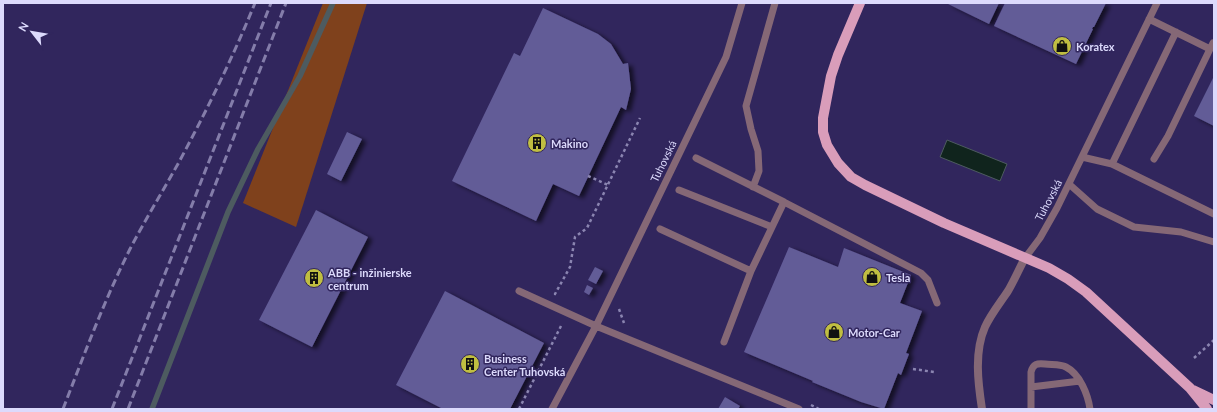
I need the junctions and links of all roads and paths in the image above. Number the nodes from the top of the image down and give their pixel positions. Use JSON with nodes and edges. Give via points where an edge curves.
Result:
{"nodes":[{"id":1,"x":742,"y":3,"type":"edge"},
{"id":2,"x":775,"y":3,"type":"edge"},
{"id":3,"x":860,"y":3,"type":"edge"},
{"id":4,"x":1157,"y":3,"type":"edge"},
{"id":5,"x":1149,"y":19,"type":"junction"},
{"id":6,"x":1176,"y":32,"type":"junction"},
{"id":7,"x":1213,"y":45,"type":"edge"},
{"id":8,"x":640,"y":118,"type":"dead end"},
{"id":9,"x":1082,"y":157,"type":"junction"},
{"id":10,"x":696,"y":158,"type":"dead end"},
{"id":11,"x":1154,"y":159,"type":"dead end"},
{"id":12,"x":1112,"y":164,"type":"junction"},
{"id":13,"x":588,"y":176,"type":"dead end"},
{"id":14,"x":1069,"y":184,"type":"junction"},
{"id":15,"x":608,"y":185,"type":"junction"},
{"id":16,"x":753,"y":187,"type":"junction"},
{"id":17,"x":679,"y":190,"type":"dead end"},
{"id":18,"x":784,"y":202,"type":"junction"},
{"id":19,"x":1214,"y":214,"type":"edge"},
{"id":20,"x":772,"y":227,"type":"junction"},
{"id":21,"x":660,"y":229,"type":"dead end"},
{"id":22,"x":1214,"y":242,"type":"edge"},
{"id":23,"x":1025,"y":258,"type":"junction"},
{"id":24,"x":751,"y":271,"type":"junction"},
{"id":25,"x":519,"y":291,"type":"dead end"},
{"id":26,"x":561,"y":296,"type":"dead end"},
{"id":27,"x":937,"y":303,"type":"dead end"},
{"id":28,"x":567,"y":313,"type":"junction"},
{"id":29,"x":596,"y":326,"type":"junction"},
{"id":30,"x":1214,"y":340,"type":"edge"},
{"id":31,"x":724,"y":342,"type":"dead end"},
{"id":32,"x":1194,"y":358,"type":"dead end"},
{"id":33,"x":913,"y":369,"type":"dead end"},
{"id":34,"x":934,"y":372,"type":"dead end"},
{"id":35,"x":1080,"y":381,"type":"junction"},
{"id":36,"x":1031,"y":387,"type":"junction"},
{"id":37,"x":1190,"y":388,"type":"junction"},
{"id":38,"x":1214,"y":400,"type":"edge"},
{"id":39,"x":519,"y":409,"type":"edge"},
{"id":40,"x":552,"y":409,"type":"edge"},
{"id":41,"x":799,"y":409,"type":"edge"},
{"id":42,"x":982,"y":409,"type":"edge"},
{"id":43,"x":1031,"y":409,"type":"edge"},
{"id":44,"x":1090,"y":409,"type":"edge"},
{"id":45,"x":1207,"y":409,"type":"edge"}],
"edges":[{"from":1,"to":29,"type":"lane","name":"Tuhovská","via":[[726,58]]},
{"from":2,"to":16,"type":"lane","via":[[746,106],[758,151],[759,171]]},
{"from":3,"to":23,"type":"main road","via":[[831,76],[823,118],[823,132],[833,156],[851,177],[865,185]]},
{"from":4,"to":5,"type":"lane","name":"Tuhovská"},
{"from":5,"to":6,"type":"lane"},
{"from":5,"to":9,"type":"lane","name":"Tuhovská"},
{"from":6,"to":7,"type":"lane"},
{"from":6,"to":12,"type":"lane"},
{"from":7,"to":11,"type":"lane"},
{"from":8,"to":15,"type":"path"},
{"from":9,"to":12,"type":"lane"},
{"from":9,"to":14,"type":"lane","name":"Tuhovská"},
{"from":10,"to":16,"type":"lane"},
{"from":12,"to":19,"type":"lane"},
{"from":13,"to":15,"type":"path"},
{"from":14,"to":22,"type":"lane","via":[[1097,209],[1134,227],[1181,232]]},
{"from":14,"to":23,"type":"lane","name":"Tuhovská","via":[[1043,232]]},
{"from":15,"to":26,"type":"path","via":[[587,228],[575,237],[570,268],[555,294]]},
{"from":16,"to":18,"type":"lane"},
{"from":17,"to":20,"type":"lane"},
{"from":18,"to":20,"type":"lane"},
{"from":18,"to":27,"type":"lane","via":[[921,273],[928,280]]},
{"from":20,"to":24,"type":"lane"},
{"from":21,"to":24,"type":"lane"},
{"from":23,"to":37,"type":"main road","via":[[1049,268],[1086,292]]},
{"from":23,"to":42,"type":"street","name":"Tuhovská","via":[[1008,291],[992,314],[981,341],[979,382]]},
{"from":24,"to":31,"type":"lane"},
{"from":25,"to":28,"type":"lane"},
{"from":28,"to":29,"type":"lane"},
{"from":28,"to":39,"type":"path"},
{"from":29,"to":40,"type":"lane","name":"Tuhovská"},
{"from":29,"to":41,"type":"lane"},
{"from":30,"to":32,"type":"path"},
{"from":33,"to":34,"type":"path"},
{"from":35,"to":36,"type":"lane"},
{"from":35,"to":36,"type":"lane","via":[[1065,366],[1037,363],[1032,366]]},
{"from":35,"to":44,"type":"lane"},
{"from":36,"to":43,"type":"lane"},
{"from":37,"to":38,"type":"main road"},
{"from":37,"to":45,"type":"main road"}]}
